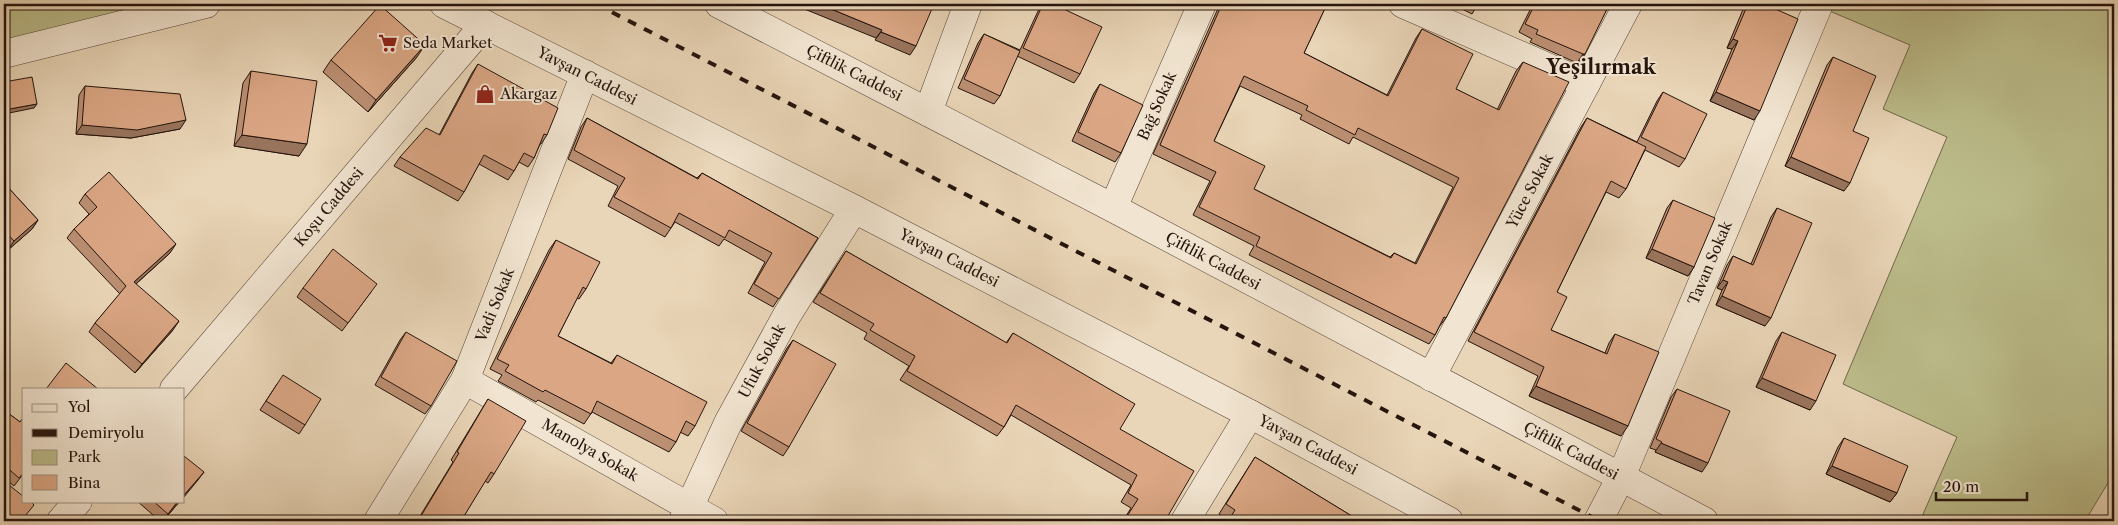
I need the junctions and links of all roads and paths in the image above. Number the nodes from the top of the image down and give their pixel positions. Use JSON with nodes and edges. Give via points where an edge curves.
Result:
{"nodes":[{"id":1,"x":206,"y":4,"type":"edge"},
{"id":2,"x":444,"y":4,"type":"edge"},
{"id":3,"x":719,"y":4,"type":"edge"},
{"id":4,"x":968,"y":4,"type":"edge"},
{"id":5,"x":1202,"y":4,"type":"edge"},
{"id":6,"x":1403,"y":4,"type":"edge"},
{"id":7,"x":1628,"y":4,"type":"edge"},
{"id":8,"x":1819,"y":4,"type":"edge"},
{"id":9,"x":485,"y":24,"type":"junction"},
{"id":10,"x":4,"y":54,"type":"edge"},
{"id":11,"x":585,"y":74,"type":"junction"},
{"id":12,"x":1586,"y":84,"type":"junction"},
{"id":13,"x":928,"y":112,"type":"junction"},
{"id":14,"x":1113,"y":208,"type":"junction"},
{"id":15,"x":854,"y":209,"type":"junction"},
{"id":16,"x":1431,"y":377,"type":"junction"},
{"id":17,"x":466,"y":380,"type":"junction"},
{"id":18,"x":175,"y":388,"type":"edge"},
{"id":19,"x":1250,"y":414,"type":"junction"},
{"id":20,"x":1621,"y":477,"type":"junction"},
{"id":21,"x":77,"y":502,"type":"edge"},
{"id":22,"x":687,"y":514,"type":"edge"},
{"id":23,"x":61,"y":521,"type":"edge"},
{"id":24,"x":378,"y":521,"type":"edge"},
{"id":25,"x":714,"y":521,"type":"edge"},
{"id":26,"x":1185,"y":521,"type":"edge"},
{"id":27,"x":1449,"y":521,"type":"edge"},
{"id":28,"x":1598,"y":521,"type":"edge"},
{"id":29,"x":1704,"y":521,"type":"edge"}],
"edges":[{"from":1,"to":10,"type":"street"},
{"from":2,"to":9,"type":"street","name":"Yavşan Caddesi"},
{"from":3,"to":13,"type":"street","name":"Çiftlik Caddesi"},
{"from":4,"to":13,"type":"street"},
{"from":5,"to":14,"type":"street","name":"Bağ Sokak"},
{"from":6,"to":12,"type":"street"},
{"from":7,"to":12,"type":"street","name":"Yüce Sokak"},
{"from":8,"to":20,"type":"street","name":"Tavan Sokak"},
{"from":9,"to":11,"type":"street","name":"Yavşan Caddesi"},
{"from":9,"to":18,"type":"street","name":"Koşu Caddesi"},
{"from":11,"to":15,"type":"street","name":"Yavşan Caddesi"},
{"from":11,"to":17,"type":"street","name":"Vadi Sokak"},
{"from":12,"to":16,"type":"street","name":"Yüce Sokak"},
{"from":13,"to":14,"type":"street","name":"Çiftlik Caddesi"},
{"from":14,"to":16,"type":"street","name":"Çiftlik Caddesi"},
{"from":15,"to":19,"type":"street","name":"Yavşan Caddesi"},
{"from":15,"to":22,"type":"street","name":"Ufuk Sokak","via":[[787,315],[728,423]]},
{"from":16,"to":20,"type":"street","name":"Çiftlik Caddesi"},
{"from":17,"to":22,"type":"street","name":"Manolya Sokak"},
{"from":17,"to":24,"type":"street","name":"Vadi Sokak"},
{"from":19,"to":26,"type":"street"},
{"from":19,"to":27,"type":"street","name":"Yavşan Caddesi"},
{"from":20,"to":28,"type":"street","name":"Tavan Sokak"},
{"from":20,"to":29,"type":"street","name":"Çiftlik Caddesi"},
{"from":21,"to":23,"type":"street"},
{"from":22,"to":25,"type":"street","name":"Manolya Sokak"}]}
